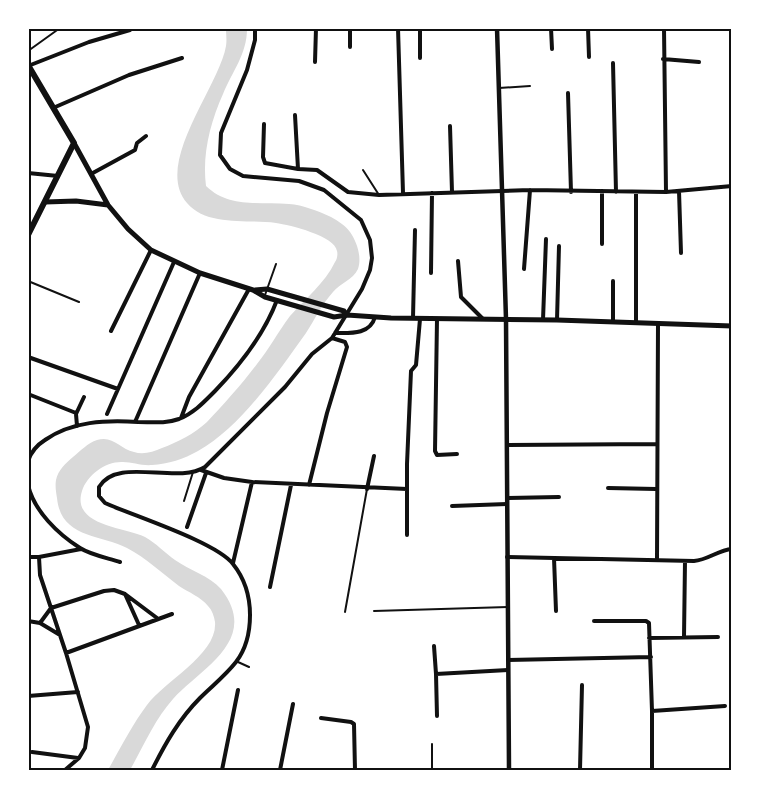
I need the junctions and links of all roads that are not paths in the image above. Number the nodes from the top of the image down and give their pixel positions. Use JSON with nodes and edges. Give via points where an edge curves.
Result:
{"nodes":[{"id":1,"x":60,"y":28,"type":"edge"},
{"id":2,"x":255,"y":28,"type":"edge"},
{"id":3,"x":316,"y":28,"type":"edge"},
{"id":4,"x":350,"y":28,"type":"edge"},
{"id":5,"x":399,"y":28,"type":"edge"},
{"id":6,"x":420,"y":28,"type":"edge"},
{"id":7,"x":497,"y":28,"type":"edge"},
{"id":8,"x":551,"y":28,"type":"edge"},
{"id":9,"x":588,"y":28,"type":"edge"},
{"id":10,"x":664,"y":28,"type":"edge"},
{"id":11,"x":130,"y":30,"type":"dead end"},
{"id":12,"x":350,"y":47,"type":"dead end"},
{"id":13,"x":552,"y":49,"type":"dead end"},
{"id":14,"x":28,"y":51,"type":"edge"},
{"id":15,"x":589,"y":57,"type":"dead end"},
{"id":16,"x":182,"y":58,"type":"dead end"},
{"id":17,"x":420,"y":58,"type":"dead end"},
{"id":18,"x":663,"y":59,"type":"junction"},
{"id":19,"x":315,"y":62,"type":"dead end"},
{"id":20,"x":699,"y":62,"type":"dead end"},
{"id":21,"x":613,"y":63,"type":"dead end"},
{"id":22,"x":29,"y":65,"type":"edge"},
{"id":23,"x":32,"y":77,"type":"edge"},
{"id":24,"x":530,"y":86,"type":"dead end"},
{"id":25,"x":499,"y":87,"type":"junction"},
{"id":26,"x":568,"y":93,"type":"dead end"},
{"id":27,"x":52,"y":108,"type":"junction"},
{"id":28,"x":295,"y":115,"type":"dead end"},
{"id":29,"x":264,"y":124,"type":"dead end"},
{"id":30,"x":450,"y":126,"type":"dead end"},
{"id":31,"x":146,"y":136,"type":"dead end"},
{"id":32,"x":74,"y":143,"type":"junction"},
{"id":33,"x":298,"y":169,"type":"junction"},
{"id":34,"x":363,"y":170,"type":"dead end"},
{"id":35,"x":28,"y":172,"type":"edge"},
{"id":36,"x":91,"y":174,"type":"junction"},
{"id":37,"x":58,"y":176,"type":"junction"},
{"id":38,"x":732,"y":186,"type":"edge"},
{"id":39,"x":530,"y":190,"type":"junction"},
{"id":40,"x":501,"y":191,"type":"junction"},
{"id":41,"x":602,"y":191,"type":"junction"},
{"id":42,"x":680,"y":191,"type":"junction"},
{"id":43,"x":452,"y":192,"type":"junction"},
{"id":44,"x":571,"y":192,"type":"junction"},
{"id":45,"x":616,"y":192,"type":"junction"},
{"id":46,"x":636,"y":192,"type":"junction"},
{"id":47,"x":666,"y":192,"type":"junction"},
{"id":48,"x":403,"y":193,"type":"junction"},
{"id":49,"x":432,"y":193,"type":"junction"},
{"id":50,"x":379,"y":195,"type":"junction"},
{"id":51,"x":45,"y":202,"type":"junction"},
{"id":52,"x":108,"y":205,"type":"junction"},
{"id":53,"x":415,"y":230,"type":"dead end"},
{"id":54,"x":29,"y":232,"type":"edge"},
{"id":55,"x":546,"y":239,"type":"dead end"},
{"id":56,"x":602,"y":243,"type":"dead end"},
{"id":57,"x":559,"y":246,"type":"dead end"},
{"id":58,"x":151,"y":250,"type":"junction"},
{"id":59,"x":681,"y":254,"type":"dead end"},
{"id":60,"x":458,"y":261,"type":"dead end"},
{"id":61,"x":174,"y":262,"type":"junction"},
{"id":62,"x":276,"y":264,"type":"dead end"},
{"id":63,"x":524,"y":269,"type":"dead end"},
{"id":64,"x":200,"y":273,"type":"junction"},
{"id":65,"x":431,"y":273,"type":"dead end"},
{"id":66,"x":28,"y":281,"type":"edge"},
{"id":67,"x":613,"y":281,"type":"dead end"},
{"id":68,"x":251,"y":289,"type":"junction"},
{"id":69,"x":267,"y":289,"type":"junction"},
{"id":70,"x":265,"y":297,"type":"junction"},
{"id":71,"x":276,"y":300,"type":"junction"},
{"id":72,"x":79,"y":302,"type":"dead end"},
{"id":73,"x":347,"y":315,"type":"junction"},
{"id":74,"x":375,"y":317,"type":"junction"},
{"id":75,"x":413,"y":318,"type":"junction"},
{"id":76,"x":420,"y":319,"type":"junction"},
{"id":77,"x":437,"y":319,"type":"junction"},
{"id":78,"x":483,"y":319,"type":"junction"},
{"id":79,"x":506,"y":319,"type":"junction"},
{"id":80,"x":543,"y":320,"type":"junction"},
{"id":81,"x":557,"y":320,"type":"junction"},
{"id":82,"x":613,"y":322,"type":"junction"},
{"id":83,"x":636,"y":323,"type":"junction"},
{"id":84,"x":658,"y":324,"type":"junction"},
{"id":85,"x":732,"y":326,"type":"edge"},
{"id":86,"x":111,"y":331,"type":"dead end"},
{"id":87,"x":333,"y":335,"type":"junction"},
{"id":88,"x":28,"y":357,"type":"edge"},
{"id":89,"x":118,"y":389,"type":"junction"},
{"id":90,"x":28,"y":394,"type":"edge"},
{"id":91,"x":84,"y":397,"type":"dead end"},
{"id":92,"x":76,"y":413,"type":"junction"},
{"id":93,"x":107,"y":414,"type":"dead end"},
{"id":94,"x":181,"y":418,"type":"junction"},
{"id":95,"x":135,"y":422,"type":"junction"},
{"id":96,"x":77,"y":426,"type":"junction"},
{"id":97,"x":657,"y":444,"type":"junction"},
{"id":98,"x":507,"y":445,"type":"junction"},
{"id":99,"x":457,"y":454,"type":"dead end"},
{"id":100,"x":374,"y":456,"type":"dead end"},
{"id":101,"x":28,"y":461,"type":"edge"},
{"id":102,"x":201,"y":470,"type":"junction"},
{"id":103,"x":193,"y":472,"type":"junction"},
{"id":104,"x":206,"y":473,"type":"junction"},
{"id":105,"x":252,"y":482,"type":"junction"},
{"id":106,"x":291,"y":484,"type":"junction"},
{"id":107,"x":28,"y":485,"type":"edge"},
{"id":108,"x":309,"y":485,"type":"junction"},
{"id":109,"x":608,"y":488,"type":"dead end"},
{"id":110,"x":367,"y":489,"type":"junction"},
{"id":111,"x":407,"y":489,"type":"junction"},
{"id":112,"x":656,"y":489,"type":"junction"},
{"id":113,"x":559,"y":497,"type":"dead end"},
{"id":114,"x":507,"y":498,"type":"junction"},
{"id":115,"x":184,"y":501,"type":"dead end"},
{"id":116,"x":507,"y":504,"type":"junction"},
{"id":117,"x":452,"y":506,"type":"dead end"},
{"id":118,"x":187,"y":527,"type":"dead end"},
{"id":119,"x":407,"y":535,"type":"dead end"},
{"id":120,"x":81,"y":549,"type":"junction"},
{"id":121,"x":732,"y":549,"type":"edge"},
{"id":122,"x":28,"y":557,"type":"edge"},
{"id":123,"x":39,"y":557,"type":"junction"},
{"id":124,"x":507,"y":557,"type":"junction"},
{"id":125,"x":554,"y":558,"type":"junction"},
{"id":126,"x":657,"y":560,"type":"junction"},
{"id":127,"x":685,"y":561,"type":"junction"},
{"id":128,"x":120,"y":562,"type":"dead end"},
{"id":129,"x":233,"y":563,"type":"junction"},
{"id":130,"x":270,"y":586,"type":"dead end"},
{"id":131,"x":124,"y":594,"type":"junction"},
{"id":132,"x":508,"y":607,"type":"junction"},
{"id":133,"x":51,"y":608,"type":"junction"},
{"id":134,"x":374,"y":611,"type":"dead end"},
{"id":135,"x":556,"y":611,"type":"dead end"},
{"id":136,"x":345,"y":612,"type":"dead end"},
{"id":137,"x":172,"y":614,"type":"dead end"},
{"id":138,"x":158,"y":619,"type":"junction"},
{"id":139,"x":28,"y":621,"type":"edge"},
{"id":140,"x":594,"y":621,"type":"dead end"},
{"id":141,"x":40,"y":623,"type":"junction"},
{"id":142,"x":139,"y":625,"type":"junction"},
{"id":143,"x":60,"y":636,"type":"junction"},
{"id":144,"x":684,"y":637,"type":"junction"},
{"id":145,"x":649,"y":638,"type":"junction"},
{"id":146,"x":718,"y":638,"type":"dead end"},
{"id":147,"x":434,"y":646,"type":"dead end"},
{"id":148,"x":66,"y":653,"type":"junction"},
{"id":149,"x":651,"y":657,"type":"junction"},
{"id":150,"x":508,"y":660,"type":"junction"},
{"id":151,"x":237,"y":661,"type":"junction"},
{"id":152,"x":249,"y":667,"type":"dead end"},
{"id":153,"x":508,"y":670,"type":"junction"},
{"id":154,"x":436,"y":674,"type":"junction"},
{"id":155,"x":582,"y":685,"type":"dead end"},
{"id":156,"x":238,"y":690,"type":"dead end"},
{"id":157,"x":78,"y":692,"type":"junction"},
{"id":158,"x":28,"y":696,"type":"edge"},
{"id":159,"x":293,"y":704,"type":"dead end"},
{"id":160,"x":725,"y":706,"type":"dead end"},
{"id":161,"x":652,"y":711,"type":"junction"},
{"id":162,"x":437,"y":716,"type":"dead end"},
{"id":163,"x":321,"y":718,"type":"dead end"},
{"id":164,"x":432,"y":744,"type":"dead end"},
{"id":165,"x":32,"y":752,"type":"dead end"},
{"id":166,"x":79,"y":758,"type":"junction"},
{"id":167,"x":65,"y":771,"type":"edge"},
{"id":168,"x":152,"y":771,"type":"edge"},
{"id":169,"x":222,"y":771,"type":"edge"},
{"id":170,"x":280,"y":771,"type":"edge"},
{"id":171,"x":355,"y":771,"type":"edge"},
{"id":172,"x":432,"y":771,"type":"edge"},
{"id":173,"x":509,"y":771,"type":"edge"},
{"id":174,"x":580,"y":771,"type":"edge"},
{"id":175,"x":652,"y":771,"type":"edge"}],
"edges":[{"from":1,"to":14,"type":"lane"},
{"from":2,"to":73,"type":"street","via":[[247,70],[221,134],[220,155],[230,169],[243,176],[299,181],[324,190],[361,220],[370,240],[372,258],[362,289]]},
{"from":3,"to":19,"type":"street"},
{"from":4,"to":12,"type":"street"},
{"from":5,"to":48,"type":"street"},
{"from":6,"to":17,"type":"street"},
{"from":7,"to":25,"type":"street"},
{"from":8,"to":13,"type":"street"},
{"from":9,"to":15,"type":"street"},
{"from":10,"to":18,"type":"street"},
{"from":11,"to":22,"type":"street"},
{"from":16,"to":27,"type":"street","via":[[129,75]]},
{"from":18,"to":20,"type":"street"},
{"from":18,"to":47,"type":"street"},
{"from":21,"to":45,"type":"street"},
{"from":22,"to":23,"type":"main road"},
{"from":23,"to":27,"type":"main road"},
{"from":24,"to":25,"type":"lane"},
{"from":25,"to":40,"type":"street"},
{"from":26,"to":44,"type":"street"},
{"from":27,"to":32,"type":"main road"},
{"from":28,"to":33,"type":"street"},
{"from":29,"to":33,"type":"street","via":[[265,163]]},
{"from":30,"to":43,"type":"street"},
{"from":31,"to":36,"type":"street","via":[[135,150]]},
{"from":32,"to":36,"type":"main road"},
{"from":32,"to":37,"type":"main road"},
{"from":33,"to":50,"type":"street","via":[[317,170],[348,192]]},
{"from":34,"to":50,"type":"lane"},
{"from":35,"to":37,"type":"street"},
{"from":36,"to":52,"type":"main road"},
{"from":37,"to":51,"type":"main road"},
{"from":38,"to":42,"type":"street"},
{"from":39,"to":40,"type":"street"},
{"from":39,"to":44,"type":"street"},
{"from":39,"to":63,"type":"street"},
{"from":40,"to":43,"type":"street"},
{"from":40,"to":79,"type":"street"},
{"from":41,"to":44,"type":"street"},
{"from":41,"to":45,"type":"street"},
{"from":41,"to":56,"type":"street"},
{"from":42,"to":47,"type":"street"},
{"from":42,"to":59,"type":"street"},
{"from":43,"to":49,"type":"street"},
{"from":45,"to":46,"type":"street"},
{"from":46,"to":47,"type":"street"},
{"from":46,"to":83,"type":"street"},
{"from":48,"to":49,"type":"street"},
{"from":48,"to":50,"type":"street"},
{"from":49,"to":65,"type":"street"},
{"from":51,"to":52,"type":"main road"},
{"from":51,"to":54,"type":"main road"},
{"from":52,"to":58,"type":"main road"},
{"from":53,"to":75,"type":"street"},
{"from":55,"to":80,"type":"street"},
{"from":57,"to":81,"type":"street"},
{"from":58,"to":61,"type":"main road"},
{"from":58,"to":86,"type":"street"},
{"from":60,"to":78,"type":"street","via":[[461,297]]},
{"from":61,"to":64,"type":"main road"},
{"from":61,"to":89,"type":"street"},
{"from":62,"to":69,"type":"lane"},
{"from":64,"to":68,"type":"main road"},
{"from":64,"to":95,"type":"street"},
{"from":66,"to":72,"type":"lane"},
{"from":67,"to":82,"type":"street"},
{"from":68,"to":69,"type":"main road"},
{"from":68,"to":70,"type":"main road"},
{"from":68,"to":94,"type":"street"},
{"from":69,"to":70,"type":"lane"},
{"from":69,"to":73,"type":"main road"},
{"from":70,"to":71,"type":"main road"},
{"from":71,"to":73,"type":"main road","via":[[334,317]]},
{"from":71,"to":94,"type":"street","via":[[264,327],[239,364],[202,404]]},
{"from":73,"to":74,"type":"main road"},
{"from":73,"to":87,"type":"street"},
{"from":74,"to":75,"type":"main road"},
{"from":74,"to":87,"type":"street","via":[[372,326],[360,332]]},
{"from":75,"to":76,"type":"main road"},
{"from":76,"to":77,"type":"main road"},
{"from":76,"to":111,"type":"street","via":[[416,365],[411,371]]},
{"from":77,"to":78,"type":"main road"},
{"from":77,"to":99,"type":"street","via":[[435,451]]},
{"from":78,"to":79,"type":"main road"},
{"from":79,"to":80,"type":"main road"},
{"from":79,"to":98,"type":"street"},
{"from":80,"to":81,"type":"main road"},
{"from":81,"to":82,"type":"main road"},
{"from":82,"to":83,"type":"main road"},
{"from":83,"to":84,"type":"main road"},
{"from":84,"to":85,"type":"main road"},
{"from":84,"to":97,"type":"street"},
{"from":87,"to":102,"type":"street","via":[[231,444]]},
{"from":87,"to":108,"type":"street","via":[[347,347]]},
{"from":88,"to":89,"type":"street"},
{"from":89,"to":93,"type":"street"},
{"from":90,"to":92,"type":"street"},
{"from":91,"to":92,"type":"street"},
{"from":92,"to":96,"type":"street"},
{"from":94,"to":95,"type":"street"},
{"from":95,"to":96,"type":"street"},
{"from":96,"to":101,"type":"street","via":[[41,442]]},
{"from":97,"to":98,"type":"street"},
{"from":97,"to":112,"type":"street"},
{"from":98,"to":114,"type":"street"},
{"from":100,"to":110,"type":"street"},
{"from":102,"to":103,"type":"street"},
{"from":102,"to":104,"type":"street"},
{"from":103,"to":115,"type":"lane"},
{"from":103,"to":129,"type":"street","via":[[114,473],[102,482],[99,496],[105,503],[207,546]]},
{"from":104,"to":105,"type":"street"},
{"from":104,"to":118,"type":"street"},
{"from":105,"to":106,"type":"street"},
{"from":105,"to":129,"type":"street"},
{"from":106,"to":108,"type":"street"},
{"from":106,"to":130,"type":"street"},
{"from":107,"to":120,"type":"street","via":[[40,512]]},
{"from":108,"to":110,"type":"street"},
{"from":109,"to":112,"type":"street"},
{"from":110,"to":111,"type":"street"},
{"from":110,"to":136,"type":"lane"},
{"from":111,"to":119,"type":"street"},
{"from":112,"to":126,"type":"street"},
{"from":113,"to":114,"type":"street"},
{"from":114,"to":116,"type":"street"},
{"from":116,"to":117,"type":"street"},
{"from":116,"to":124,"type":"street"},
{"from":120,"to":123,"type":"street"},
{"from":120,"to":128,"type":"street"},
{"from":121,"to":127,"type":"street","via":[[707,559]]},
{"from":122,"to":123,"type":"street"},
{"from":123,"to":133,"type":"street"},
{"from":124,"to":125,"type":"street"},
{"from":124,"to":132,"type":"street"},
{"from":125,"to":126,"type":"street"},
{"from":125,"to":135,"type":"street"},
{"from":126,"to":127,"type":"street"},
{"from":127,"to":144,"type":"street"},
{"from":129,"to":151,"type":"street","via":[[249,602],[248,635]]},
{"from":131,"to":133,"type":"street","via":[[104,591]]},
{"from":131,"to":138,"type":"street"},
{"from":131,"to":142,"type":"street"},
{"from":132,"to":134,"type":"lane"},
{"from":132,"to":150,"type":"street"},
{"from":133,"to":141,"type":"street"},
{"from":133,"to":143,"type":"street"},
{"from":137,"to":138,"type":"street"},
{"from":138,"to":142,"type":"street"},
{"from":139,"to":141,"type":"street"},
{"from":140,"to":145,"type":"street","via":[[646,621],[650,626]]},
{"from":141,"to":143,"type":"street"},
{"from":142,"to":148,"type":"street"},
{"from":143,"to":148,"type":"street"},
{"from":144,"to":145,"type":"street"},
{"from":144,"to":146,"type":"street"},
{"from":145,"to":149,"type":"street"},
{"from":147,"to":154,"type":"street"},
{"from":148,"to":157,"type":"street"},
{"from":149,"to":150,"type":"street"},
{"from":149,"to":161,"type":"street"},
{"from":150,"to":153,"type":"street"},
{"from":151,"to":152,"type":"lane"},
{"from":151,"to":168,"type":"street","via":[[183,718]]},
{"from":153,"to":154,"type":"street"},
{"from":153,"to":173,"type":"street"},
{"from":154,"to":162,"type":"street"},
{"from":155,"to":174,"type":"street"},
{"from":156,"to":169,"type":"street"},
{"from":157,"to":158,"type":"street"},
{"from":157,"to":166,"type":"street","via":[[88,727]]},
{"from":159,"to":170,"type":"street"},
{"from":160,"to":161,"type":"street"},
{"from":161,"to":175,"type":"street"},
{"from":163,"to":171,"type":"street","via":[[354,724]]},
{"from":164,"to":172,"type":"lane"},
{"from":165,"to":166,"type":"street"},
{"from":166,"to":167,"type":"street"}]}
